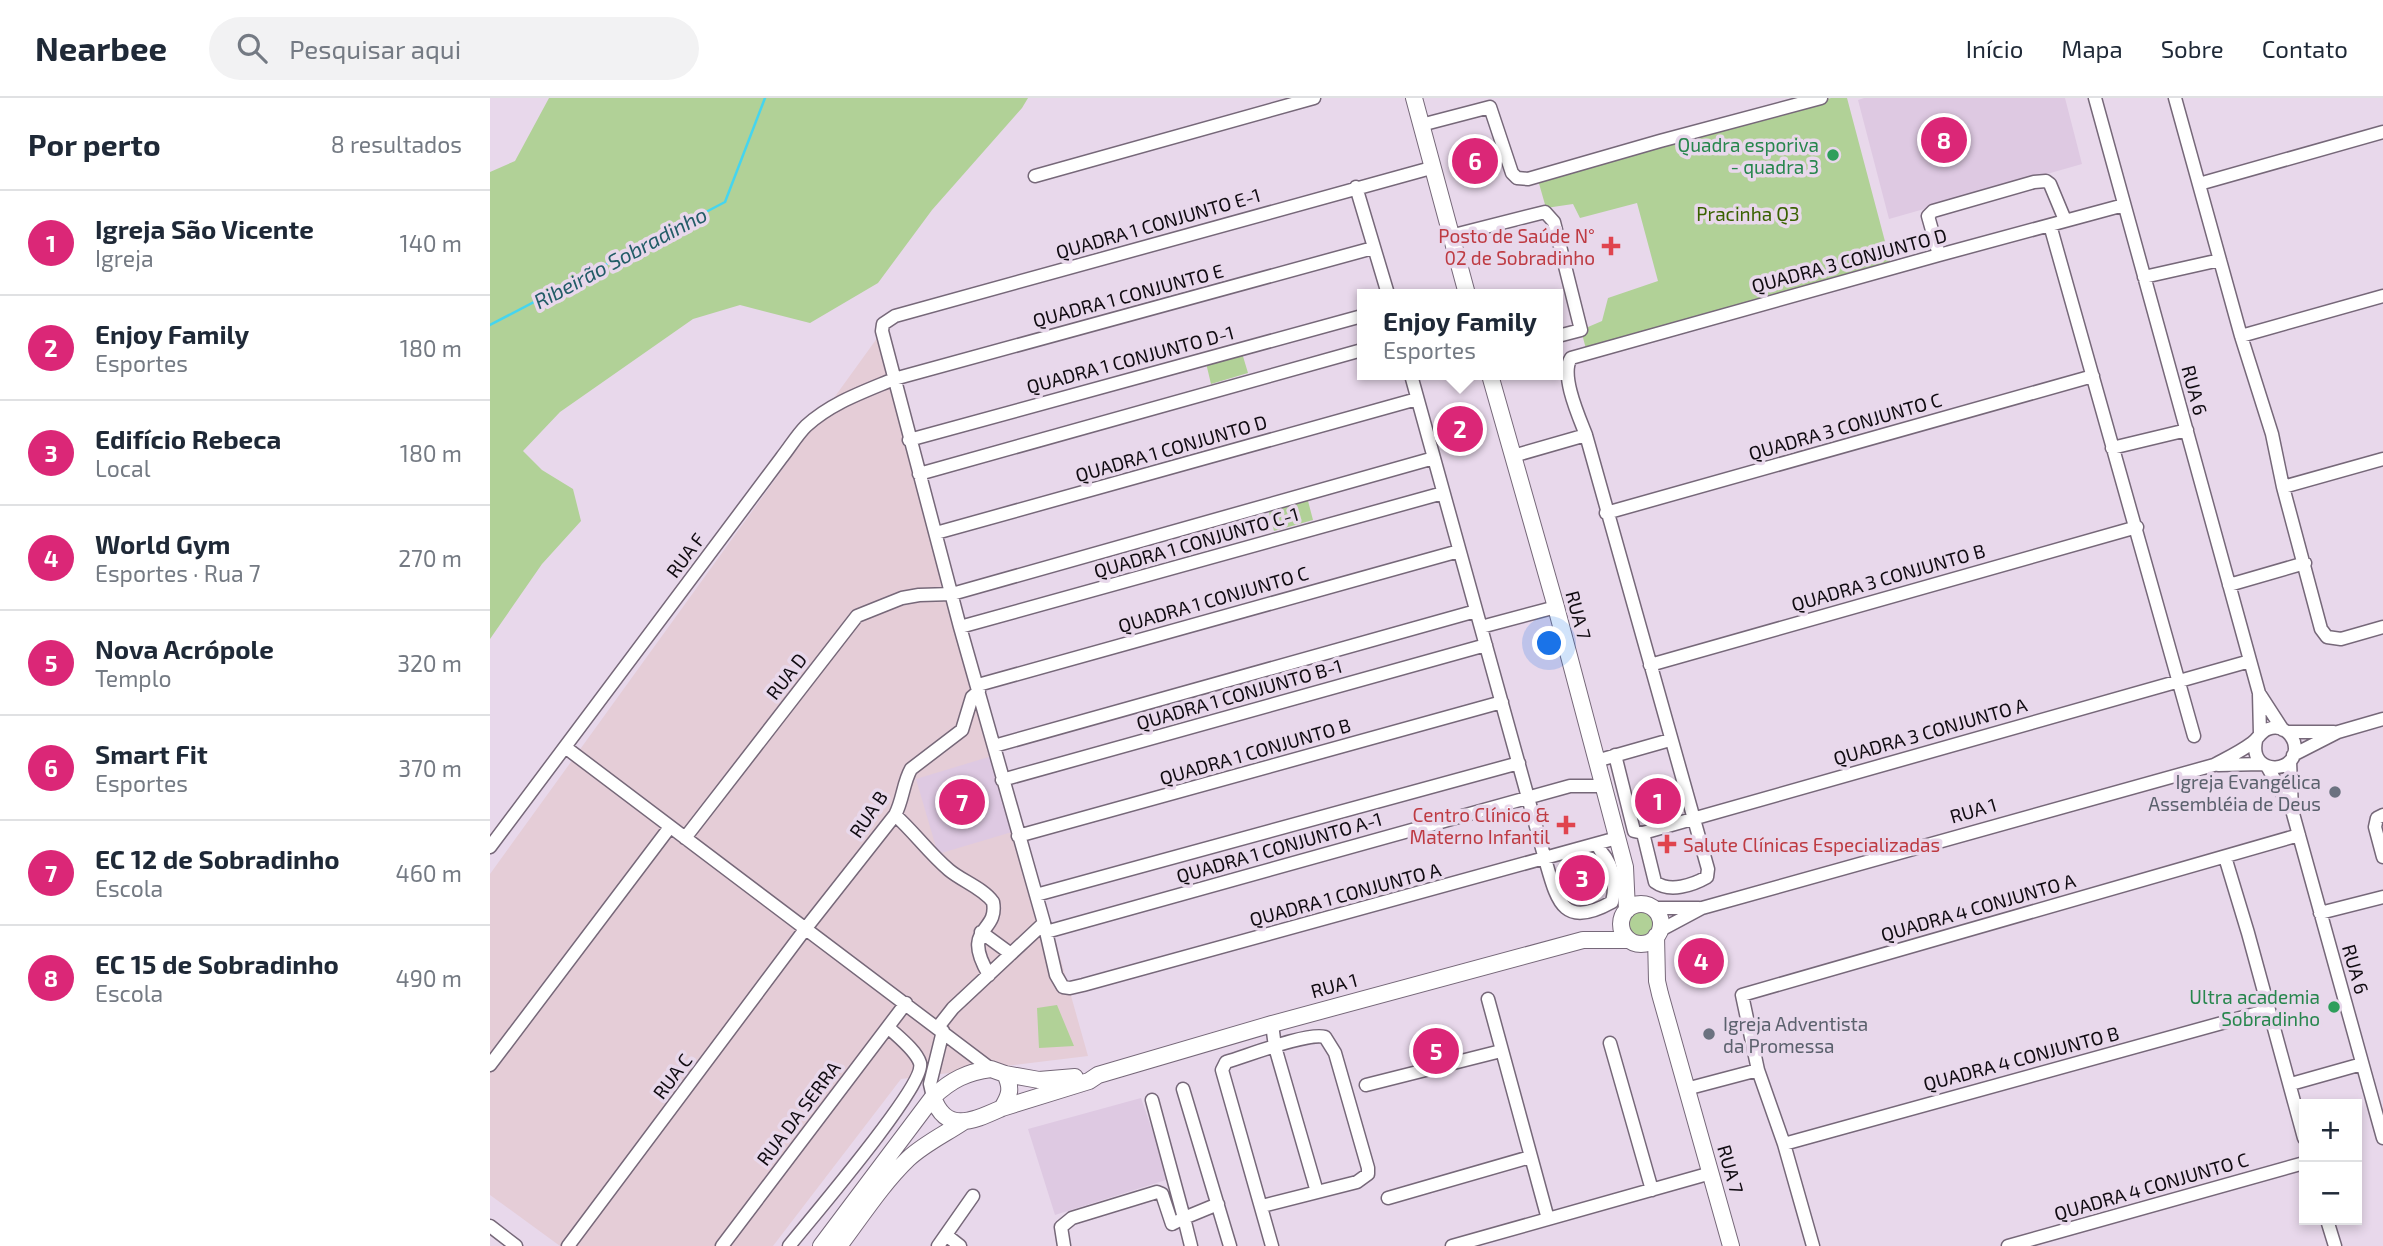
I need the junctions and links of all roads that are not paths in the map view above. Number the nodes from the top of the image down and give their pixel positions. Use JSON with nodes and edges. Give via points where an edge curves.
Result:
{"nodes":[{"id":1,"x":1314,"y":98,"type":"edge"},
{"id":2,"x":1414,"y":98,"type":"edge"},
{"id":3,"x":1821,"y":98,"type":"edge"},
{"id":4,"x":2095,"y":98,"type":"edge"},
{"id":5,"x":2175,"y":98,"type":"edge"},
{"id":6,"x":1489,"y":102,"type":"edge"},
{"id":7,"x":1420,"y":125,"type":"junction"},
{"id":8,"x":2383,"y":132,"type":"edge"},
{"id":9,"x":1431,"y":167,"type":"junction"},
{"id":10,"x":1035,"y":176,"type":"dead end"},
{"id":11,"x":2199,"y":184,"type":"junction"},
{"id":12,"x":1356,"y":187,"type":"junction"},
{"id":13,"x":2124,"y":205,"type":"junction"},
{"id":14,"x":2065,"y":220,"type":"junction"},
{"id":15,"x":2050,"y":225,"type":"junction"},
{"id":16,"x":1450,"y":236,"type":"junction"},
{"id":17,"x":1373,"y":248,"type":"junction"},
{"id":18,"x":1939,"y":255,"type":"junction"},
{"id":19,"x":2220,"y":260,"type":"junction"},
{"id":20,"x":2144,"y":277,"type":"junction"},
{"id":21,"x":1386,"y":289,"type":"edge"},
{"id":22,"x":1466,"y":289,"type":"edge"},
{"id":23,"x":2383,"y":296,"type":"edge"},
{"id":24,"x":1357,"y":317,"type":"edge"},
{"id":25,"x":1563,"y":334,"type":"edge"},
{"id":26,"x":2241,"y":336,"type":"junction"},
{"id":27,"x":1357,"y":351,"type":"edge"},
{"id":28,"x":2094,"y":376,"type":"junction"},
{"id":29,"x":894,"y":379,"type":"junction"},
{"id":30,"x":1411,"y":380,"type":"edge"},
{"id":31,"x":1491,"y":380,"type":"edge"},
{"id":32,"x":846,"y":398,"type":"joint"},
{"id":33,"x":1417,"y":399,"type":"junction"},
{"id":34,"x":2186,"y":430,"type":"junction"},
{"id":35,"x":1586,"y":435,"type":"junction"},
{"id":36,"x":909,"y":440,"type":"junction"},
{"id":37,"x":2112,"y":448,"type":"junction"},
{"id":38,"x":1513,"y":456,"type":"junction"},
{"id":39,"x":1434,"y":458,"type":"junction"},
{"id":40,"x":2383,"y":459,"type":"edge"},
{"id":41,"x":919,"y":474,"type":"junction"},
{"id":42,"x":2283,"y":487,"type":"junction"},
{"id":43,"x":1443,"y":494,"type":"junction"},
{"id":44,"x":1606,"y":513,"type":"junction"},
{"id":45,"x":2137,"y":527,"type":"junction"},
{"id":46,"x":936,"y":533,"type":"junction"},
{"id":47,"x":1460,"y":551,"type":"junction"},
{"id":48,"x":2305,"y":564,"type":"junction"},
{"id":49,"x":2229,"y":585,"type":"junction"},
{"id":50,"x":952,"y":594,"type":"junction"},
{"id":51,"x":1556,"y":607,"type":"junction"},
{"id":52,"x":1476,"y":611,"type":"junction"},
{"id":53,"x":960,"y":627,"type":"junction"},
{"id":54,"x":1481,"y":627,"type":"junction"},
{"id":55,"x":2383,"y":627,"type":"edge"},
{"id":56,"x":1486,"y":645,"type":"junction"},
{"id":57,"x":2250,"y":661,"type":"junction"},
{"id":58,"x":1650,"y":664,"type":"junction"},
{"id":59,"x":2178,"y":680,"type":"junction"},
{"id":60,"x":978,"y":688,"type":"junction"},
{"id":61,"x":2259,"y":693,"type":"junction"},
{"id":62,"x":1502,"y":702,"type":"junction"},
{"id":63,"x":2383,"y":719,"type":"edge"},
{"id":64,"x":2285,"y":731,"type":"junction"},
{"id":65,"x":2338,"y":732,"type":"junction"},
{"id":66,"x":2194,"y":736,"type":"dead end"},
{"id":67,"x":2258,"y":737,"type":"junction"},
{"id":68,"x":1670,"y":740,"type":"junction"},
{"id":69,"x":994,"y":746,"type":"junction"},
{"id":70,"x":565,"y":747,"type":"junction"},
{"id":71,"x":1615,"y":755,"type":"junction"},
{"id":72,"x":2292,"y":758,"type":"junction"},
{"id":73,"x":1596,"y":761,"type":"junction"},
{"id":74,"x":1519,"y":763,"type":"junction"},
{"id":75,"x":2214,"y":765,"type":"junction"},
{"id":76,"x":2264,"y":765,"type":"junction"},
{"id":77,"x":1002,"y":780,"type":"junction"},
{"id":78,"x":1603,"y":786,"type":"junction"},
{"id":79,"x":1528,"y":797,"type":"junction"},
{"id":80,"x":2292,"y":810,"type":"junction"},
{"id":81,"x":895,"y":815,"type":"junction"},
{"id":82,"x":2383,"y":815,"type":"edge"},
{"id":83,"x":1692,"y":818,"type":"junction"},
{"id":84,"x":670,"y":827,"type":"junction"},
{"id":85,"x":1643,"y":833,"type":"junction"},
{"id":86,"x":2299,"y":835,"type":"junction"},
{"id":87,"x":1018,"y":836,"type":"junction"},
{"id":88,"x":685,"y":838,"type":"junction"},
{"id":89,"x":1617,"y":838,"type":"junction"},
{"id":90,"x":1598,"y":844,"type":"junction"},
{"id":91,"x":490,"y":848,"type":"edge"},
{"id":92,"x":2225,"y":857,"type":"junction"},
{"id":93,"x":2383,"y":857,"type":"edge"},
{"id":94,"x":1545,"y":859,"type":"junction"},
{"id":95,"x":1625,"y":867,"type":"junction"},
{"id":96,"x":1035,"y":895,"type":"junction"},
{"id":97,"x":2383,"y":897,"type":"edge"},
{"id":98,"x":1651,"y":907,"type":"junction"},
{"id":99,"x":1702,"y":908,"type":"junction"},
{"id":100,"x":1625,"y":913,"type":"junction"},
{"id":101,"x":2320,"y":913,"type":"junction"},
{"id":102,"x":1045,"y":927,"type":"junction"},
{"id":103,"x":806,"y":928,"type":"junction"},
{"id":104,"x":981,"y":932,"type":"junction"},
{"id":105,"x":1657,"y":934,"type":"junction"},
{"id":106,"x":1583,"y":940,"type":"junction"},
{"id":107,"x":1632,"y":941,"type":"junction"},
{"id":108,"x":1011,"y":954,"type":"junction"},
{"id":109,"x":989,"y":975,"type":"junction"},
{"id":110,"x":1657,"y":981,"type":"junction"},
{"id":111,"x":1488,"y":999,"type":"dead end"},
{"id":112,"x":906,"y":1003,"type":"junction"},
{"id":113,"x":2269,"y":1010,"type":"junction"},
{"id":114,"x":1272,"y":1024,"type":"junction"},
{"id":115,"x":888,"y":1027,"type":"junction"},
{"id":116,"x":941,"y":1029,"type":"junction"},
{"id":117,"x":957,"y":1042,"type":"junction"},
{"id":118,"x":1610,"y":1043,"type":"dead end"},
{"id":119,"x":1275,"y":1047,"type":"junction"},
{"id":120,"x":939,"y":1049,"type":"junction"},
{"id":121,"x":1502,"y":1051,"type":"junction"},
{"id":122,"x":2362,"y":1064,"type":"junction"},
{"id":123,"x":490,"y":1065,"type":"edge"},
{"id":124,"x":1758,"y":1070,"type":"junction"},
{"id":125,"x":998,"y":1071,"type":"junction"},
{"id":126,"x":1098,"y":1075,"type":"junction"},
{"id":127,"x":2291,"y":1084,"type":"junction"},
{"id":128,"x":1366,"y":1085,"type":"dead end"},
{"id":129,"x":1183,"y":1088,"type":"dead end"},
{"id":130,"x":1686,"y":1089,"type":"junction"},
{"id":131,"x":933,"y":1097,"type":"junction"},
{"id":132,"x":1152,"y":1100,"type":"dead end"},
{"id":133,"x":1002,"y":1108,"type":"junction"},
{"id":134,"x":2299,"y":1117,"type":"edge"},
{"id":135,"x":964,"y":1122,"type":"junction"},
{"id":136,"x":2383,"y":1138,"type":"edge"},
{"id":137,"x":1784,"y":1144,"type":"junction"},
{"id":138,"x":1530,"y":1157,"type":"junction"},
{"id":139,"x":2299,"y":1164,"type":"edge"},
{"id":140,"x":1711,"y":1173,"type":"junction"},
{"id":141,"x":1652,"y":1190,"type":"junction"},
{"id":142,"x":1317,"y":1192,"type":"junction"},
{"id":143,"x":974,"y":1196,"type":"dead end"},
{"id":144,"x":1388,"y":1198,"type":"dead end"},
{"id":145,"x":1218,"y":1204,"type":"junction"},
{"id":146,"x":1262,"y":1206,"type":"junction"},
{"id":147,"x":1184,"y":1217,"type":"junction"},
{"id":148,"x":1548,"y":1219,"type":"junction"},
{"id":149,"x":2329,"y":1225,"type":"edge"},
{"id":150,"x":490,"y":1226,"type":"edge"},
{"id":151,"x":1501,"y":1232,"type":"junction"},
{"id":152,"x":942,"y":1241,"type":"edge"},
{"id":153,"x":516,"y":1246,"type":"edge"},
{"id":154,"x":568,"y":1246,"type":"edge"},
{"id":155,"x":722,"y":1246,"type":"edge"},
{"id":156,"x":789,"y":1246,"type":"edge"},
{"id":157,"x":821,"y":1246,"type":"edge"},
{"id":158,"x":839,"y":1246,"type":"edge"},
{"id":159,"x":960,"y":1246,"type":"edge"},
{"id":160,"x":1064,"y":1246,"type":"edge"},
{"id":161,"x":1191,"y":1246,"type":"edge"},
{"id":162,"x":1230,"y":1246,"type":"edge"},
{"id":163,"x":1272,"y":1246,"type":"edge"},
{"id":164,"x":1452,"y":1246,"type":"edge"},
{"id":165,"x":1506,"y":1246,"type":"edge"},
{"id":166,"x":1731,"y":1246,"type":"edge"},
{"id":167,"x":1813,"y":1246,"type":"edge"},
{"id":168,"x":2008,"y":1246,"type":"edge"},
{"id":169,"x":2335,"y":1246,"type":"edge"}],
"edges":[{"from":1,"to":10,"type":"street"},
{"from":2,"to":7,"type":"main road"},
{"from":3,"to":6,"type":"street","via":[[1521,179],[1512,173]]},
{"from":4,"to":13,"type":"street","name":"RUA 6"},
{"from":5,"to":11,"type":"street"},
{"from":6,"to":7,"type":"street"},
{"from":7,"to":9,"type":"main road"},
{"from":8,"to":11,"type":"street"},
{"from":9,"to":12,"type":"street","name":"QUADRA 1 CONJUNTO E-1"},
{"from":9,"to":16,"type":"main road"},
{"from":11,"to":19,"type":"street"},
{"from":12,"to":17,"type":"street"},
{"from":12,"to":29,"type":"street","name":"QUADRA 1 CONJUNTO E-1","via":[[895,316],[881,331]]},
{"from":13,"to":14,"type":"street","name":"QUADRA 3 CONJUNTO D"},
{"from":13,"to":20,"type":"street","name":"RUA 6"},
{"from":14,"to":15,"type":"street","name":"QUADRA 3 CONJUNTO D"},
{"from":14,"to":18,"type":"street","via":[[2050,184],[2034,182],[1933,211],[1928,216]]},
{"from":15,"to":18,"type":"street","name":"QUADRA 3 CONJUNTO D"},
{"from":15,"to":28,"type":"street"},
{"from":16,"to":22,"type":"main road"},
{"from":16,"to":25,"type":"street","via":[[1545,212],[1554,222],[1581,330]]},
{"from":17,"to":21,"type":"street"},
{"from":17,"to":29,"type":"street","name":"QUADRA 1 CONJUNTO E"},
{"from":18,"to":35,"type":"street","name":"QUADRA 3 CONJUNTO D","via":[[1571,358],[1567,372]]},
{"from":19,"to":20,"type":"street"},
{"from":19,"to":26,"type":"street"},
{"from":20,"to":34,"type":"street","name":"RUA 6"},
{"from":23,"to":26,"type":"street"},
{"from":24,"to":36,"type":"street","name":"QUADRA 1 CONJUNTO D-1"},
{"from":26,"to":42,"type":"street","via":[[2272,433]]},
{"from":27,"to":41,"type":"street"},
{"from":28,"to":37,"type":"street"},
{"from":28,"to":44,"type":"street","name":"QUADRA 3 CONJUNTO C"},
{"from":29,"to":32,"type":"street","name":"QUADRA 1 CONJUNTO E"},
{"from":29,"to":36,"type":"street"},
{"from":30,"to":33,"type":"street"},
{"from":31,"to":38,"type":"main road","name":"RUA 7"},
{"from":32,"to":70,"type":"street","name":"RUA F","via":[[804,428]]},
{"from":33,"to":39,"type":"street"},
{"from":33,"to":46,"type":"street","name":"QUADRA 1 CONJUNTO D"},
{"from":34,"to":37,"type":"street"},
{"from":34,"to":49,"type":"street","name":"RUA 6"},
{"from":35,"to":38,"type":"street"},
{"from":35,"to":44,"type":"street"},
{"from":36,"to":41,"type":"street"},
{"from":37,"to":45,"type":"street"},
{"from":38,"to":51,"type":"main road","name":"RUA 7"},
{"from":39,"to":43,"type":"street"},
{"from":39,"to":50,"type":"street","name":"QUADRA 1 CONJUNTO C-1"},
{"from":40,"to":42,"type":"street"},
{"from":41,"to":46,"type":"street"},
{"from":42,"to":48,"type":"street"},
{"from":43,"to":47,"type":"street"},
{"from":43,"to":53,"type":"street","name":"QUADRA 1 CONJUNTO C-1"},
{"from":44,"to":58,"type":"street"},
{"from":45,"to":58,"type":"street","name":"QUADRA 3 CONJUNTO B"},
{"from":45,"to":59,"type":"street"},
{"from":46,"to":50,"type":"street"},
{"from":47,"to":52,"type":"street"},
{"from":47,"to":60,"type":"street","name":"QUADRA 1 CONJUNTO C"},
{"from":48,"to":49,"type":"street"},
{"from":48,"to":55,"type":"street","via":[[2323,634],[2337,639]]},
{"from":49,"to":57,"type":"street","name":"RUA 6"},
{"from":50,"to":53,"type":"street"},
{"from":50,"to":88,"type":"street","name":"RUA D","via":[[902,598],[857,616]]},
{"from":51,"to":54,"type":"street"},
{"from":51,"to":73,"type":"main road","name":"RUA 7"},
{"from":52,"to":54,"type":"street"},
{"from":52,"to":69,"type":"street","name":"QUADRA 1 CONJUNTO B-1"},
{"from":53,"to":60,"type":"street"},
{"from":54,"to":56,"type":"street"},
{"from":56,"to":62,"type":"street"},
{"from":56,"to":77,"type":"street","name":"QUADRA 1 CONJUNTO B-1"},
{"from":57,"to":59,"type":"street","name":"QUADRA 3 CONJUNTO A"},
{"from":57,"to":61,"type":"street","name":"RUA 6"},
{"from":58,"to":68,"type":"street"},
{"from":59,"to":66,"type":"street"},
{"from":59,"to":83,"type":"street","name":"QUADRA 3 CONJUNTO A"},
{"from":60,"to":69,"type":"street"},
{"from":60,"to":81,"type":"street","name":"RUA B","via":[[962,730],[911,769]]},
{"from":61,"to":64,"type":"street","name":"RUA 6"},
{"from":61,"to":67,"type":"street","name":"RUA 6"},
{"from":62,"to":74,"type":"street"},
{"from":62,"to":87,"type":"street","name":"QUADRA 1 CONJUNTO B"},
{"from":63,"to":65,"type":"street"},
{"from":64,"to":65,"type":"street"},
{"from":64,"to":67,"type":"street","via":[[2271,728]]},
{"from":64,"to":72,"type":"street","via":[[2294,743]]},
{"from":65,"to":72,"type":"street"},
{"from":67,"to":75,"type":"street"},
{"from":67,"to":76,"type":"street","via":[[2255,753]]},
{"from":68,"to":71,"type":"street"},
{"from":68,"to":83,"type":"street"},
{"from":69,"to":77,"type":"street"},
{"from":70,"to":84,"type":"street"},
{"from":70,"to":91,"type":"street","name":"RUA F"},
{"from":71,"to":73,"type":"street"},
{"from":71,"to":85,"type":"street","via":[[1634,831]]},
{"from":72,"to":76,"type":"street","via":[[2280,767]]},
{"from":72,"to":80,"type":"street","name":"RUA 6"},
{"from":73,"to":78,"type":"main road","name":"RUA 7"},
{"from":74,"to":79,"type":"street"},
{"from":74,"to":96,"type":"street","name":"QUADRA 1 CONJUNTO A-1"},
{"from":75,"to":76,"type":"street"},
{"from":75,"to":99,"type":"street","name":"RUA 1"},
{"from":76,"to":80,"type":"street","name":"RUA 6"},
{"from":77,"to":87,"type":"street"},
{"from":78,"to":79,"type":"street","name":"QUADRA 1 CONJUNTO A-1","via":[[1570,786]]},
{"from":78,"to":89,"type":"main road","name":"RUA 7"},
{"from":79,"to":94,"type":"street"},
{"from":79,"to":102,"type":"street","name":"QUADRA 1 CONJUNTO A-1"},
{"from":80,"to":86,"type":"street","name":"RUA 6"},
{"from":81,"to":103,"type":"street","name":"RUA B"},
{"from":81,"to":104,"type":"street","via":[[943,865],[990,899],[993,917]]},
{"from":82,"to":93,"type":"street","via":[[2375,827]]},
{"from":83,"to":85,"type":"street","name":"QUADRA 3 CONJUNTO A"},
{"from":83,"to":85,"type":"street","via":[[1709,874],[1690,884],[1665,888],[1655,882]]},
{"from":84,"to":88,"type":"street"},
{"from":84,"to":123,"type":"street"},
{"from":86,"to":92,"type":"street","name":"QUADRA 4 CONJUNTO A"},
{"from":86,"to":101,"type":"street","name":"RUA 6"},
{"from":87,"to":96,"type":"street"},
{"from":88,"to":103,"type":"street"},
{"from":89,"to":90,"type":"street","name":"QUADRA 1 CONJUNTO A"},
{"from":89,"to":95,"type":"main road","name":"RUA 7"},
{"from":90,"to":94,"type":"street","name":"QUADRA 1 CONJUNTO A"},
{"from":90,"to":94,"type":"street","via":[[1616,889],[1612,902],[1597,910],[1578,913],[1557,901]]},
{"from":92,"to":113,"type":"street"},
{"from":92,"to":124,"type":"street","name":"QUADRA 4 CONJUNTO A","via":[[1742,995]]},
{"from":94,"to":102,"type":"street","name":"QUADRA 1 CONJUNTO A","via":[[1070,988],[1059,983]]},
{"from":95,"to":98,"type":"main road","name":"RUA 7"},
{"from":95,"to":100,"type":"main road","name":"RUA 7"},
{"from":96,"to":102,"type":"street"},
{"from":97,"to":101,"type":"street"},
{"from":98,"to":99,"type":"street"},
{"from":98,"to":100,"type":"main road","via":[[1637,904]]},
{"from":98,"to":105,"type":"main road","via":[[1660,918]]},
{"from":99,"to":105,"type":"street"},
{"from":100,"to":106,"type":"main road","name":"RUA 1"},
{"from":100,"to":107,"type":"main road","via":[[1622,929]]},
{"from":101,"to":122,"type":"street","name":"RUA 6"},
{"from":102,"to":108,"type":"street"},
{"from":103,"to":112,"type":"street"},
{"from":103,"to":154,"type":"street","name":"RUA C"},
{"from":104,"to":108,"type":"street"},
{"from":104,"to":109,"type":"street","via":[[978,955]]},
{"from":105,"to":107,"type":"main road","via":[[1646,943]]},
{"from":105,"to":110,"type":"main road","name":"RUA 7"},
{"from":106,"to":107,"type":"main road","name":"RUA 1"},
{"from":106,"to":114,"type":"main road","name":"RUA 1"},
{"from":107,"to":110,"type":"main road","name":"RUA 7"},
{"from":108,"to":109,"type":"street"},
{"from":109,"to":116,"type":"street","via":[[953,1008]]},
{"from":110,"to":130,"type":"main road","name":"RUA 7"},
{"from":111,"to":121,"type":"street"},
{"from":112,"to":115,"type":"street","name":"RUA DA SERRA"},
{"from":112,"to":116,"type":"street"},
{"from":113,"to":127,"type":"street"},
{"from":113,"to":137,"type":"street","name":"QUADRA 4 CONJUNTO B"},
{"from":114,"to":119,"type":"street"},
{"from":114,"to":126,"type":"main road","name":"RUA 1"},
{"from":115,"to":155,"type":"street","name":"RUA DA SERRA"},
{"from":115,"to":156,"type":"street","via":[[920,1063],[914,1085]]},
{"from":116,"to":117,"type":"street"},
{"from":116,"to":120,"type":"street"},
{"from":117,"to":120,"type":"street"},
{"from":117,"to":125,"type":"street"},
{"from":118,"to":141,"type":"street"},
{"from":119,"to":142,"type":"street"},
{"from":119,"to":142,"type":"street","via":[[1321,1035],[1331,1043],[1368,1168],[1368,1174],[1357,1182]]},
{"from":119,"to":146,"type":"street","via":[[1226,1062],[1222,1070]]},
{"from":120,"to":131,"type":"street","via":[[930,1084]]},
{"from":121,"to":128,"type":"street"},
{"from":121,"to":138,"type":"street"},
{"from":122,"to":127,"type":"street"},
{"from":122,"to":136,"type":"street","name":"RUA 6"},
{"from":124,"to":130,"type":"street"},
{"from":124,"to":137,"type":"street"},
{"from":125,"to":126,"type":"main road","via":[[1053,1080]]},
{"from":125,"to":131,"type":"main road","via":[[968,1073]]},
{"from":125,"to":133,"type":"main road","via":[[1010,1091]]},
{"from":126,"to":133,"type":"main road"},
{"from":127,"to":134,"type":"street"},
{"from":129,"to":145,"type":"street"},
{"from":130,"to":140,"type":"main road","name":"RUA 7"},
{"from":131,"to":135,"type":"main road","via":[[945,1116]]},
{"from":131,"to":157,"type":"main road"},
{"from":132,"to":147,"type":"street"},
{"from":133,"to":135,"type":"main road"},
{"from":135,"to":158,"type":"main road","via":[[909,1158]]},
{"from":137,"to":167,"type":"street"},
{"from":138,"to":144,"type":"street"},
{"from":138,"to":148,"type":"street"},
{"from":139,"to":168,"type":"street","name":"QUADRA 4 CONJUNTO C"},
{"from":140,"to":141,"type":"street"},
{"from":140,"to":166,"type":"main road","name":"RUA 7"},
{"from":141,"to":148,"type":"street"},
{"from":142,"to":146,"type":"street"},
{"from":143,"to":152,"type":"street"},
{"from":145,"to":147,"type":"street"},
{"from":145,"to":162,"type":"street"},
{"from":146,"to":163,"type":"street"},
{"from":147,"to":160,"type":"street","via":[[1172,1224],[1157,1192],[1072,1218],[1060,1231]]},
{"from":147,"to":161,"type":"street"},
{"from":148,"to":151,"type":"street"},
{"from":149,"to":169,"type":"street"},
{"from":150,"to":153,"type":"street"},
{"from":151,"to":164,"type":"street"},
{"from":151,"to":165,"type":"street"},
{"from":152,"to":159,"type":"street"}]}
